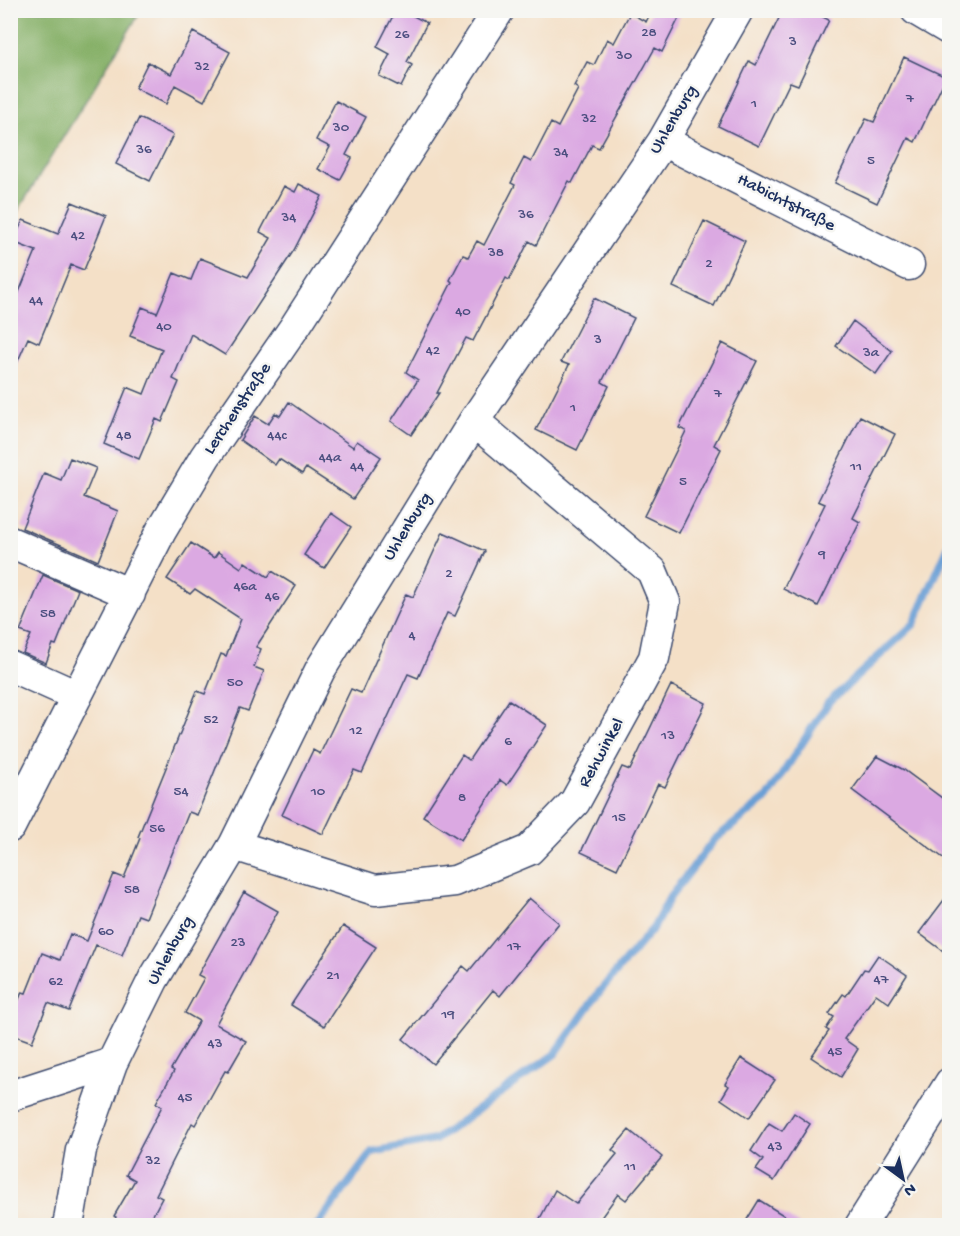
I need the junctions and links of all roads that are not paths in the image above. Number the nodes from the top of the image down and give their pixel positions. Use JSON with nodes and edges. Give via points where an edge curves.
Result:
{"nodes":[{"id":1,"x":499,"y":10,"type":"edge"},
{"id":2,"x":738,"y":10,"type":"edge"},
{"id":3,"x":916,"y":10,"type":"edge"},
{"id":4,"x":950,"y":30,"type":"edge"},
{"id":5,"x":663,"y":141,"type":"junction"},
{"id":6,"x":909,"y":266,"type":"dead end"},
{"id":7,"x":474,"y":421,"type":"junction"},
{"id":8,"x":10,"y":542,"type":"edge"},
{"id":9,"x":129,"y":594,"type":"junction"},
{"id":10,"x":10,"y":666,"type":"edge"},
{"id":11,"x":77,"y":696,"type":"junction"},
{"id":12,"x":18,"y":793,"type":"edge"},
{"id":13,"x":10,"y":827,"type":"edge"},
{"id":14,"x":234,"y":845,"type":"junction"},
{"id":15,"x":112,"y":1063,"type":"junction"},
{"id":16,"x":950,"y":1083,"type":"edge"},
{"id":17,"x":10,"y":1096,"type":"edge"},
{"id":18,"x":68,"y":1226,"type":"edge"},
{"id":19,"x":860,"y":1226,"type":"edge"}],
"edges":[{"from":1,"to":9,"type":"street","name":"Lerchenstraße","via":[[296,325],[205,456]]},
{"from":2,"to":5,"type":"street","name":"Uhlenburg"},
{"from":3,"to":4,"type":"street"},
{"from":5,"to":6,"type":"street","name":"Habichtstraße"},
{"from":5,"to":7,"type":"street","name":"Uhlenburg"},
{"from":7,"to":14,"type":"street","name":"Uhlenburg","via":[[320,670]]},
{"from":7,"to":14,"type":"street","name":"Rehwinkel","via":[[652,571],[665,602],[654,658],[575,802],[529,850],[455,881],[375,890]]},
{"from":8,"to":9,"type":"street"},
{"from":9,"to":11,"type":"street","name":"Lerchenstraße"},
{"from":10,"to":11,"type":"street"},
{"from":11,"to":12,"type":"street","name":"Lerchenstraße"},
{"from":12,"to":13,"type":"street","name":"Lerchenstraße"},
{"from":14,"to":15,"type":"street","name":"Uhlenburg","via":[[153,980]]},
{"from":15,"to":17,"type":"street"},
{"from":15,"to":18,"type":"street","name":"Uhlenburg","via":[[81,1150]]},
{"from":16,"to":19,"type":"street"}]}
